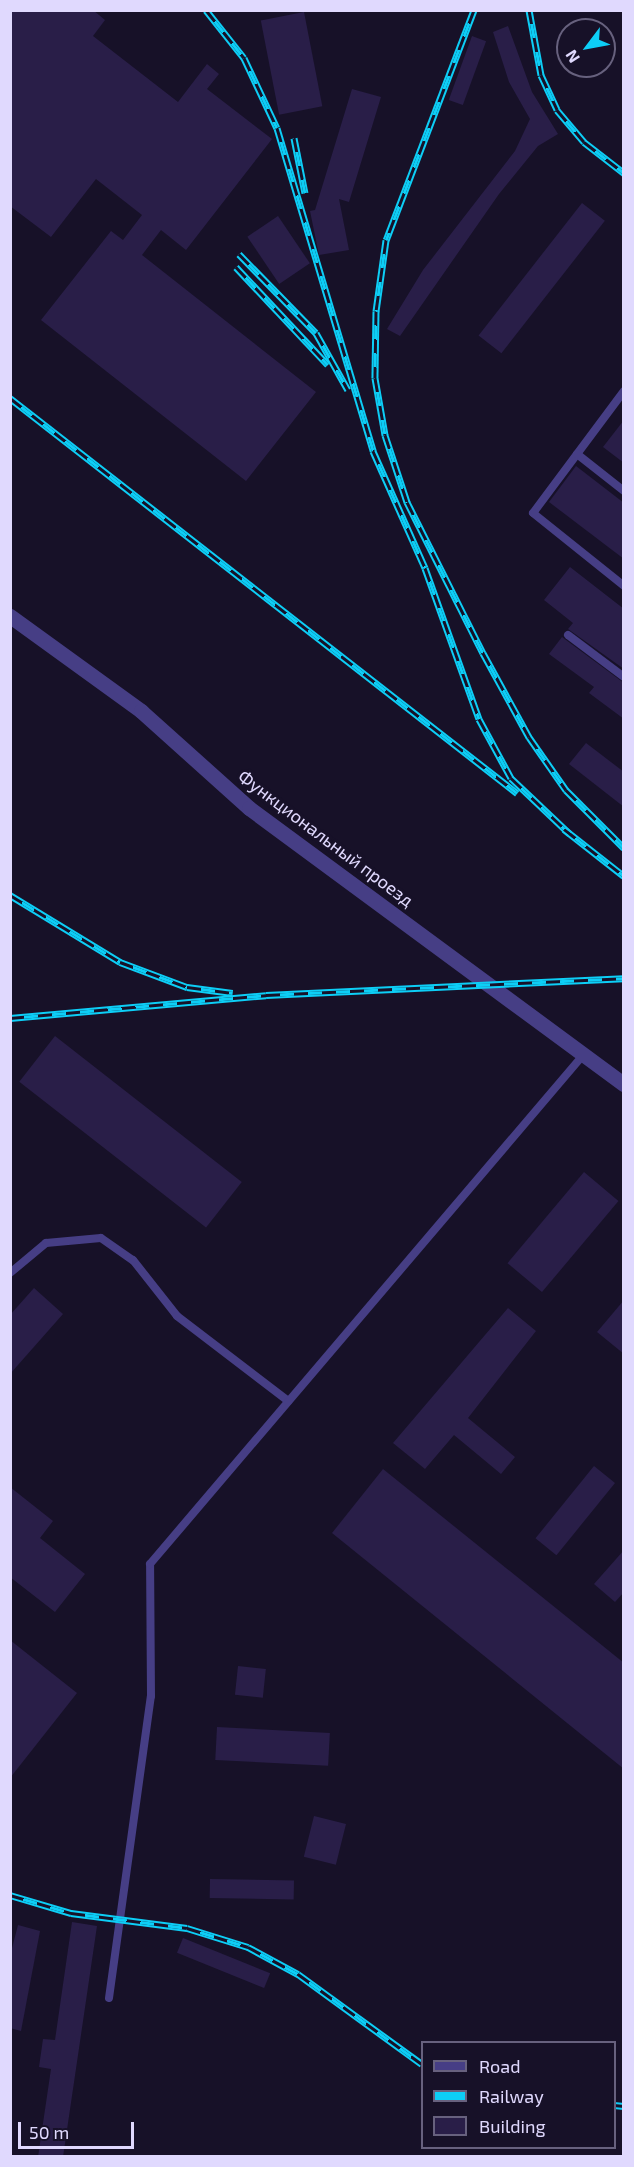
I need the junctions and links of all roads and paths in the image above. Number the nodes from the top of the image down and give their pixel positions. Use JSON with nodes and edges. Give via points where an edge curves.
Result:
{"nodes":[{"id":1,"x":624,"y":391,"type":"edge"},
{"id":2,"x":577,"y":454,"type":"junction"},
{"id":3,"x":624,"y":491,"type":"edge"},
{"id":4,"x":624,"y":586,"type":"edge"},
{"id":5,"x":10,"y":616,"type":"edge"},
{"id":6,"x":568,"y":636,"type":"dead end"},
{"id":7,"x":624,"y":677,"type":"edge"},
{"id":8,"x":584,"y":1054,"type":"junction"},
{"id":9,"x":624,"y":1084,"type":"edge"},
{"id":10,"x":10,"y":1273,"type":"edge"},
{"id":11,"x":288,"y":1401,"type":"junction"},
{"id":12,"x":109,"y":1998,"type":"dead end"}],
"edges":[{"from":1,"to":2,"type":"lane"},
{"from":2,"to":3,"type":"lane"},
{"from":2,"to":4,"type":"lane","via":[[533,513]]},
{"from":5,"to":8,"type":"street","name":"Функциональный проезд","via":[[141,711],[249,808]]},
{"from":6,"to":7,"type":"lane"},
{"from":8,"to":9,"type":"street","name":"Функциональный проезд"},
{"from":8,"to":11,"type":"lane"},
{"from":10,"to":11,"type":"lane","via":[[46,1243],[101,1238],[139,1266],[177,1316]]},
{"from":11,"to":12,"type":"lane","via":[[150,1564],[151,1695]]}]}
